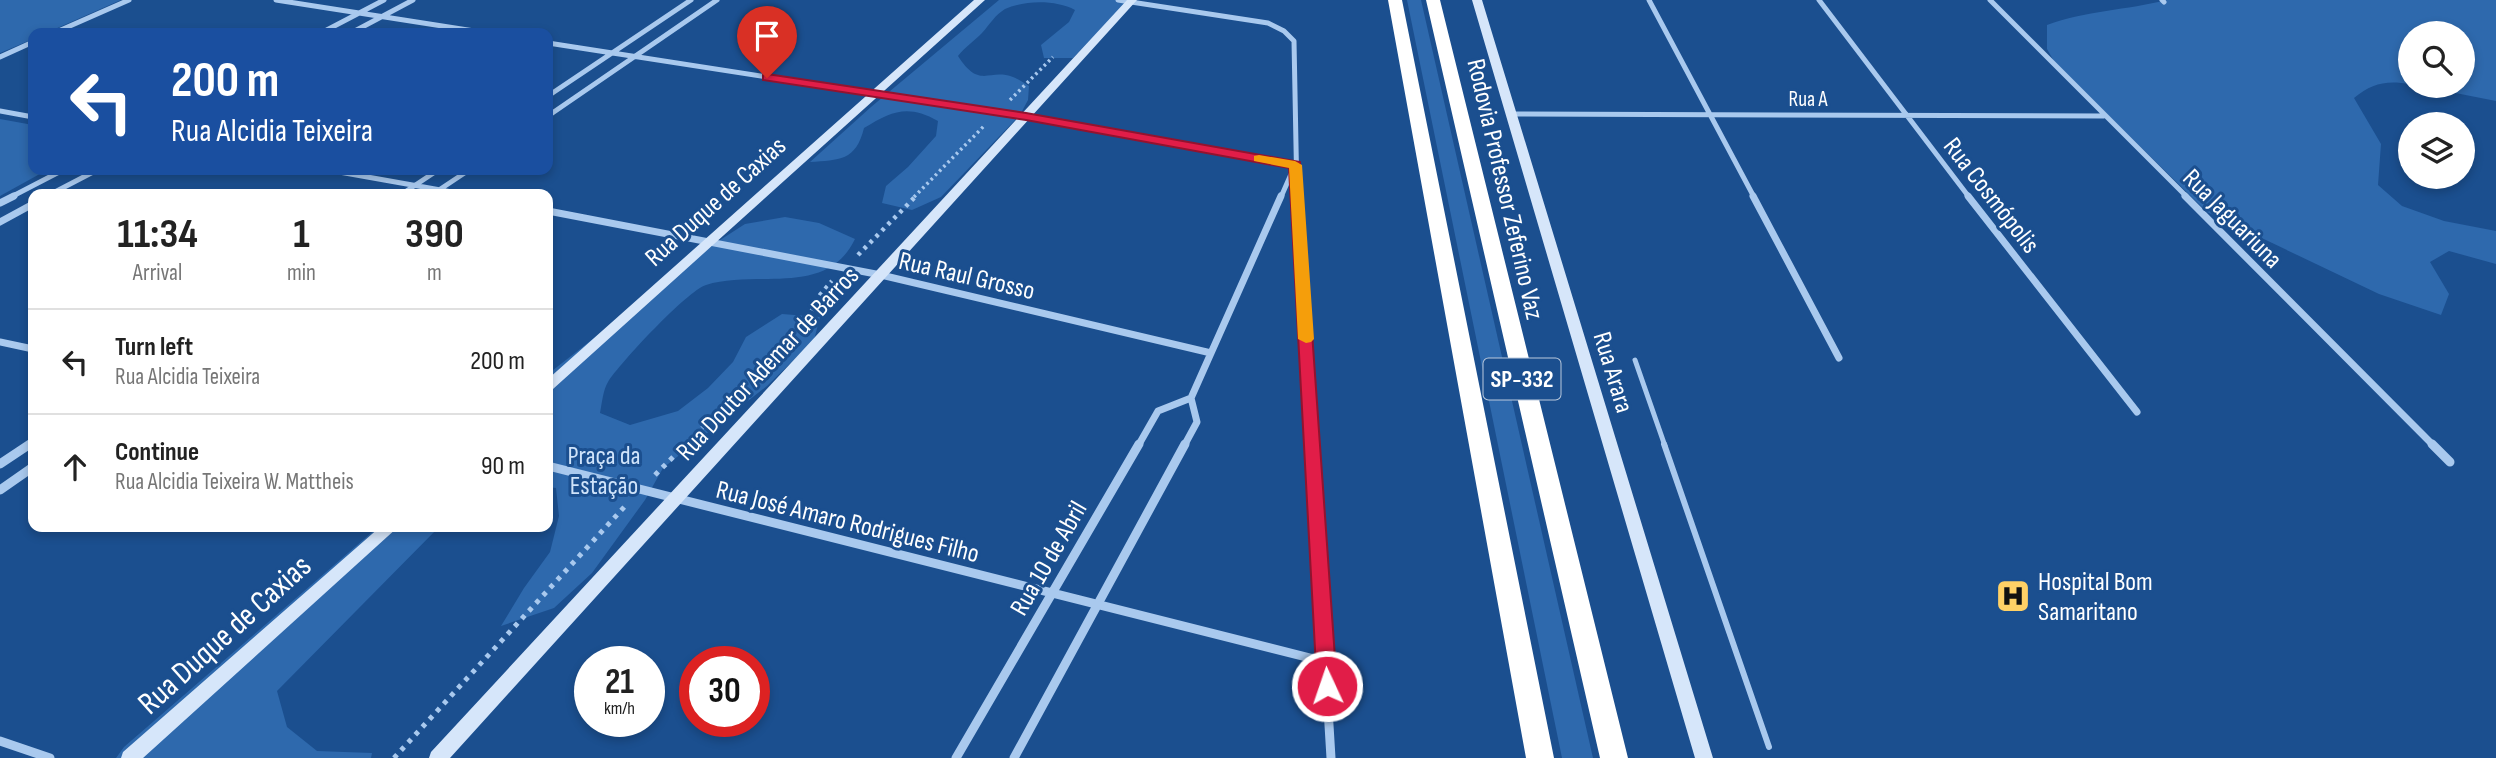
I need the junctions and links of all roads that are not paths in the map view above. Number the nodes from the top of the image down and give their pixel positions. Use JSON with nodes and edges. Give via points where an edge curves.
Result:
{"nodes":[{"id":1,"x":129,"y":0,"type":"edge"},
{"id":2,"x":276,"y":0,"type":"edge"},
{"id":3,"x":384,"y":0,"type":"edge"},
{"id":4,"x":413,"y":0,"type":"edge"},
{"id":5,"x":691,"y":0,"type":"edge"},
{"id":6,"x":717,"y":0,"type":"edge"},
{"id":7,"x":980,"y":0,"type":"edge"},
{"id":8,"x":1387,"y":0,"type":"edge"},
{"id":9,"x":1433,"y":0,"type":"edge"},
{"id":10,"x":1477,"y":0,"type":"edge"},
{"id":11,"x":1650,"y":0,"type":"edge"},
{"id":12,"x":1819,"y":0,"type":"edge"},
{"id":13,"x":1990,"y":0,"type":"edge"},
{"id":14,"x":1127,"y":1,"type":"edge"},
{"id":15,"x":1397,"y":10,"type":"edge"},
{"id":16,"x":359,"y":13,"type":"junction"},
{"id":17,"x":382,"y":17,"type":"junction"},
{"id":18,"x":65,"y":28,"type":"edge"},
{"id":19,"x":330,"y":28,"type":"edge"},
{"id":20,"x":361,"y":28,"type":"edge"},
{"id":21,"x":454,"y":28,"type":"edge"},
{"id":22,"x":28,"y":44,"type":"edge"},
{"id":23,"x":553,"y":44,"type":"edge"},
{"id":24,"x":612,"y":53,"type":"junction"},
{"id":25,"x":0,"y":57,"type":"edge"},
{"id":26,"x":634,"y":57,"type":"junction"},
{"id":27,"x":553,"y":93,"type":"edge"},
{"id":28,"x":874,"y":95,"type":"junction"},
{"id":29,"x":0,"y":111,"type":"edge"},
{"id":30,"x":553,"y":113,"type":"edge"},
{"id":31,"x":1512,"y":114,"type":"junction"},
{"id":32,"x":1709,"y":115,"type":"junction"},
{"id":33,"x":28,"y":116,"type":"edge"},
{"id":34,"x":1906,"y":116,"type":"junction"},
{"id":35,"x":1026,"y":117,"type":"junction"},
{"id":36,"x":2104,"y":117,"type":"junction"},
{"id":37,"x":1295,"y":165,"type":"junction"},
{"id":38,"x":53,"y":175,"type":"edge"},
{"id":39,"x":87,"y":175,"type":"edge"},
{"id":40,"x":357,"y":175,"type":"edge"},
{"id":41,"x":430,"y":175,"type":"edge"},
{"id":42,"x":462,"y":175,"type":"edge"},
{"id":43,"x":415,"y":185,"type":"junction"},
{"id":44,"x":61,"y":189,"type":"edge"},
{"id":45,"x":409,"y":189,"type":"edge"},
{"id":46,"x":434,"y":189,"type":"edge"},
{"id":47,"x":440,"y":189,"type":"edge"},
{"id":48,"x":0,"y":203,"type":"edge"},
{"id":49,"x":28,"y":207,"type":"edge"},
{"id":50,"x":553,"y":212,"type":"edge"},
{"id":51,"x":0,"y":222,"type":"edge"},
{"id":52,"x":709,"y":242,"type":"junction"},
{"id":53,"x":881,"y":275,"type":"junction"},
{"id":54,"x":0,"y":342,"type":"edge"},
{"id":55,"x":28,"y":348,"type":"edge"},
{"id":56,"x":1211,"y":353,"type":"junction"},
{"id":57,"x":1839,"y":358,"type":"dead end"},
{"id":58,"x":1635,"y":360,"type":"dead end"},
{"id":59,"x":553,"y":382,"type":"edge"},
{"id":60,"x":1191,"y":398,"type":"junction"},
{"id":61,"x":2137,"y":412,"type":"dead end"},
{"id":62,"x":28,"y":445,"type":"edge"},
{"id":63,"x":2450,"y":462,"type":"dead end"},
{"id":64,"x":0,"y":464,"type":"edge"},
{"id":65,"x":553,"y":467,"type":"edge"},
{"id":66,"x":28,"y":470,"type":"edge"},
{"id":67,"x":0,"y":490,"type":"edge"},
{"id":68,"x":675,"y":499,"type":"junction"},
{"id":69,"x":384,"y":532,"type":"edge"},
{"id":70,"x":1051,"y":594,"type":"junction"},
{"id":71,"x":1097,"y":606,"type":"junction"},
{"id":72,"x":1326,"y":662,"type":"junction"},
{"id":73,"x":0,"y":741,"type":"edge"},
{"id":74,"x":1769,"y":747,"type":"dead end"},
{"id":75,"x":50,"y":758,"type":"edge"},
{"id":76,"x":130,"y":758,"type":"edge"},
{"id":77,"x":438,"y":758,"type":"edge"},
{"id":78,"x":956,"y":758,"type":"edge"},
{"id":79,"x":1014,"y":758,"type":"edge"},
{"id":80,"x":1331,"y":758,"type":"edge"},
{"id":81,"x":1540,"y":758,"type":"edge"},
{"id":82,"x":1614,"y":758,"type":"edge"},
{"id":83,"x":1704,"y":758,"type":"edge"}],
"edges":[{"from":1,"to":18,"type":"street"},
{"from":2,"to":16,"type":"street"},
{"from":3,"to":16,"type":"street"},
{"from":4,"to":17,"type":"street"},
{"from":5,"to":24,"type":"street"},
{"from":6,"to":26,"type":"street"},
{"from":7,"to":28,"type":"street","name":"Rua Duque de Caxias"},
{"from":8,"to":15,"type":"highway"},
{"from":9,"to":82,"type":"highway","name":"Rodovia Professor Zeferino Vaz","number":"SP-332"},
{"from":10,"to":31,"type":"street","name":"Rua Arara"},
{"from":11,"to":32,"type":"street"},
{"from":12,"to":34,"type":"street","name":"Rua Cosmópolis"},
{"from":13,"to":36,"type":"street","name":"Rua Jaguariuna"},
{"from":14,"to":35,"type":"street","name":"Rua Doutor Ademar de Barros"},
{"from":14,"to":37,"type":"street","via":[[1269,23],[1284,31],[1294,41]]},
{"from":15,"to":81,"type":"highway","number":"SP-332"},
{"from":16,"to":17,"type":"street"},
{"from":16,"to":19,"type":"street"},
{"from":17,"to":20,"type":"street"},
{"from":17,"to":21,"type":"street"},
{"from":22,"to":25,"type":"street"},
{"from":23,"to":24,"type":"street"},
{"from":24,"to":26,"type":"street"},
{"from":24,"to":27,"type":"street"},
{"from":26,"to":28,"type":"street"},
{"from":26,"to":30,"type":"street"},
{"from":28,"to":35,"type":"street"},
{"from":28,"to":52,"type":"street","name":"Rua Duque de Caxias"},
{"from":29,"to":33,"type":"street"},
{"from":31,"to":32,"type":"street","name":"Rua A"},
{"from":31,"to":83,"type":"street","name":"Rua Arara"},
{"from":32,"to":34,"type":"street","name":"Rua A"},
{"from":32,"to":57,"type":"street"},
{"from":34,"to":36,"type":"street","name":"Rua A"},
{"from":34,"to":61,"type":"street","name":"Rua Cosmópolis"},
{"from":35,"to":37,"type":"street"},
{"from":35,"to":53,"type":"street","name":"Rua Doutor Ademar de Barros"},
{"from":36,"to":63,"type":"street","name":"Rua Jaguariuna"},
{"from":37,"to":56,"type":"street"},
{"from":37,"to":72,"type":"street"},
{"from":38,"to":48,"type":"street"},
{"from":39,"to":44,"type":"street"},
{"from":40,"to":43,"type":"street"},
{"from":41,"to":43,"type":"street"},
{"from":42,"to":47,"type":"street"},
{"from":43,"to":45,"type":"street"},
{"from":43,"to":46,"type":"street"},
{"from":49,"to":51,"type":"street"},
{"from":50,"to":52,"type":"street","name":"Rua Raul Grosso"},
{"from":52,"to":53,"type":"street","name":"Rua Raul Grosso"},
{"from":52,"to":59,"type":"street","name":"Rua Duque de Caxias"},
{"from":53,"to":56,"type":"street","name":"Rua Raul Grosso"},
{"from":53,"to":68,"type":"street","name":"Rua Doutor Ademar de Barros"},
{"from":54,"to":55,"type":"street"},
{"from":56,"to":60,"type":"street"},
{"from":58,"to":74,"type":"lane"},
{"from":60,"to":70,"type":"street","name":"Rua 10 de Abril","via":[[1158,411]]},
{"from":60,"to":71,"type":"street","via":[[1197,422]]},
{"from":62,"to":64,"type":"street"},
{"from":65,"to":68,"type":"street","name":"Rua José Amaro Rodrigues Filho"},
{"from":66,"to":67,"type":"street"},
{"from":68,"to":70,"type":"street","name":"Rua José Amaro Rodrigues Filho"},
{"from":68,"to":77,"type":"street","name":"Rua Doutor Ademar de Barros"},
{"from":69,"to":76,"type":"street","name":"Rua Duque de Caxias"},
{"from":70,"to":71,"type":"street","name":"Rua José Amaro Rodrigues Filho"},
{"from":70,"to":78,"type":"street","name":"Rua 10 de Abril"},
{"from":71,"to":72,"type":"street","name":"Rua José Amaro Rodrigues Filho"},
{"from":71,"to":79,"type":"street"},
{"from":72,"to":80,"type":"street"},
{"from":73,"to":75,"type":"street"}]}
